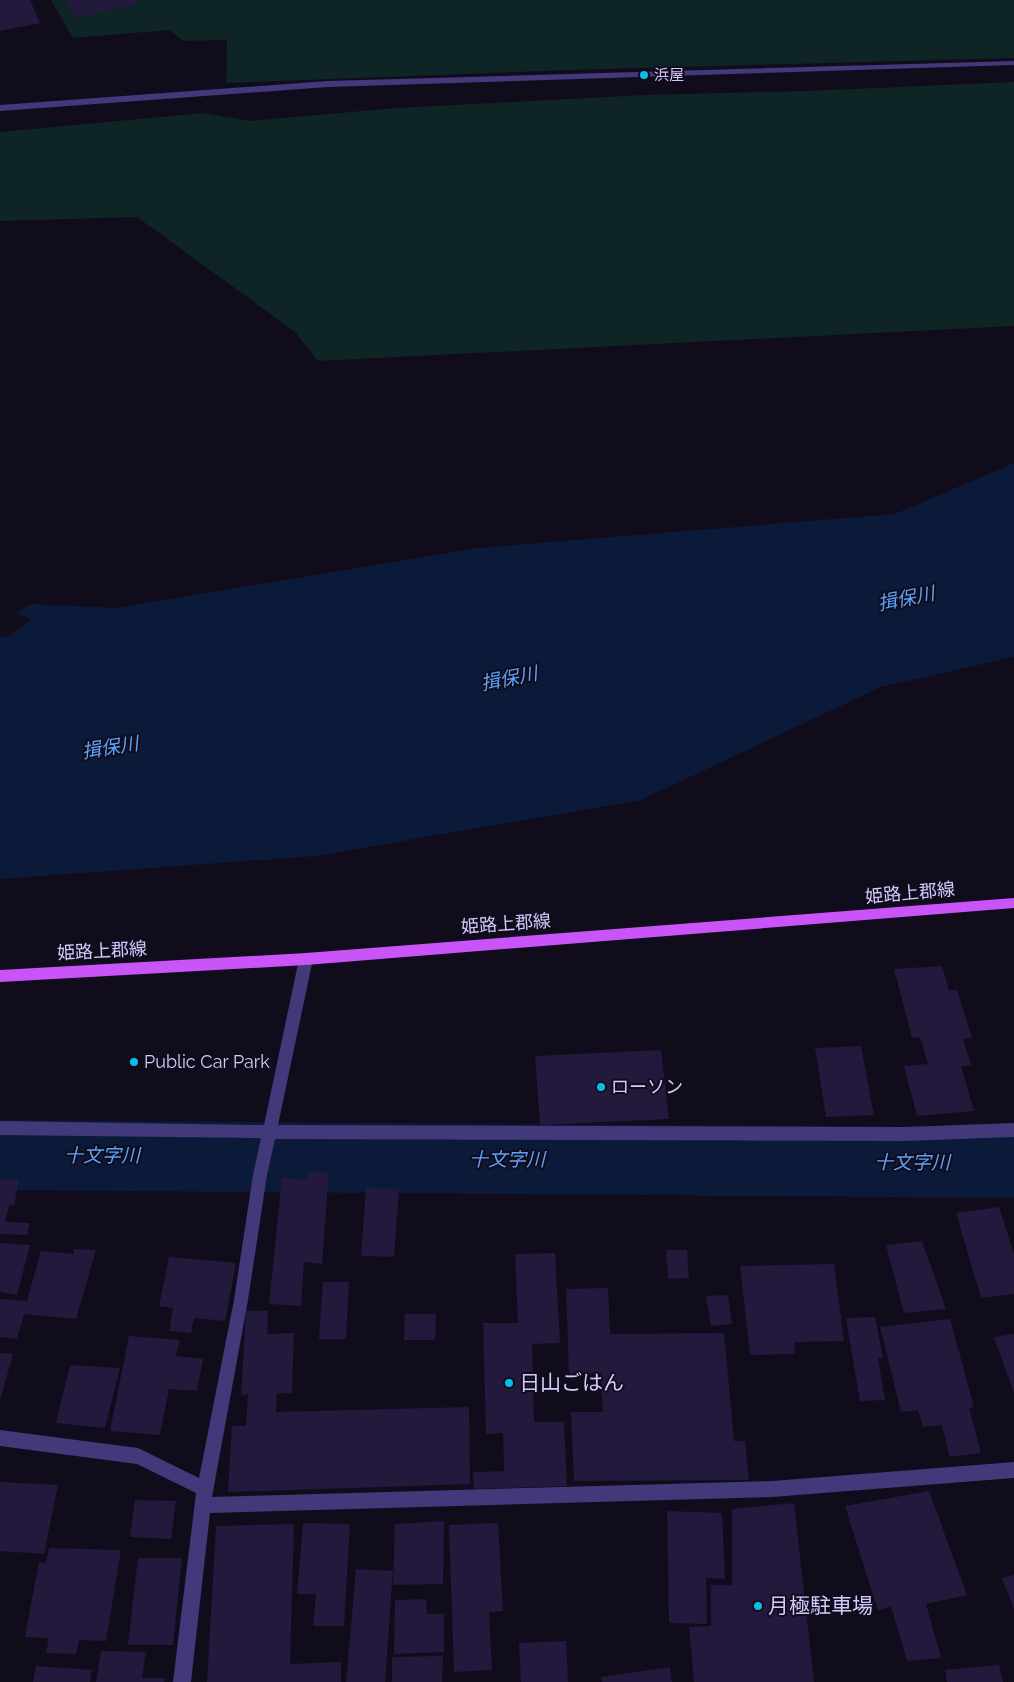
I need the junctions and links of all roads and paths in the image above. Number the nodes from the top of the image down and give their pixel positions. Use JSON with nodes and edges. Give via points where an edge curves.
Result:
{"nodes":[{"id":1,"x":1014,"y":63,"type":"edge"},
{"id":2,"x":0,"y":108,"type":"edge"},
{"id":3,"x":1014,"y":903,"type":"edge"},
{"id":4,"x":306,"y":959,"type":"junction"},
{"id":5,"x":0,"y":976,"type":"edge"},
{"id":6,"x":0,"y":1128,"type":"edge"},
{"id":7,"x":1014,"y":1130,"type":"edge"},
{"id":8,"x":268,"y":1132,"type":"junction"},
{"id":9,"x":0,"y":1438,"type":"edge"},
{"id":10,"x":1014,"y":1470,"type":"edge"},
{"id":11,"x":204,"y":1497,"type":"junction"},
{"id":12,"x":182,"y":1682,"type":"edge"}],
"edges":[{"from":1,"to":2,"type":"street","via":[[328,84]]},
{"from":3,"to":4,"type":"main road","name":"姫路上郡線"},
{"from":4,"to":5,"type":"main road","name":"姫路上郡線"},
{"from":4,"to":8,"type":"street"},
{"from":6,"to":8,"type":"street"},
{"from":7,"to":8,"type":"street","via":[[904,1134]]},
{"from":8,"to":11,"type":"street"},
{"from":9,"to":11,"type":"street","via":[[138,1456]]},
{"from":10,"to":11,"type":"street","via":[[772,1489]]},
{"from":11,"to":12,"type":"street"}]}
